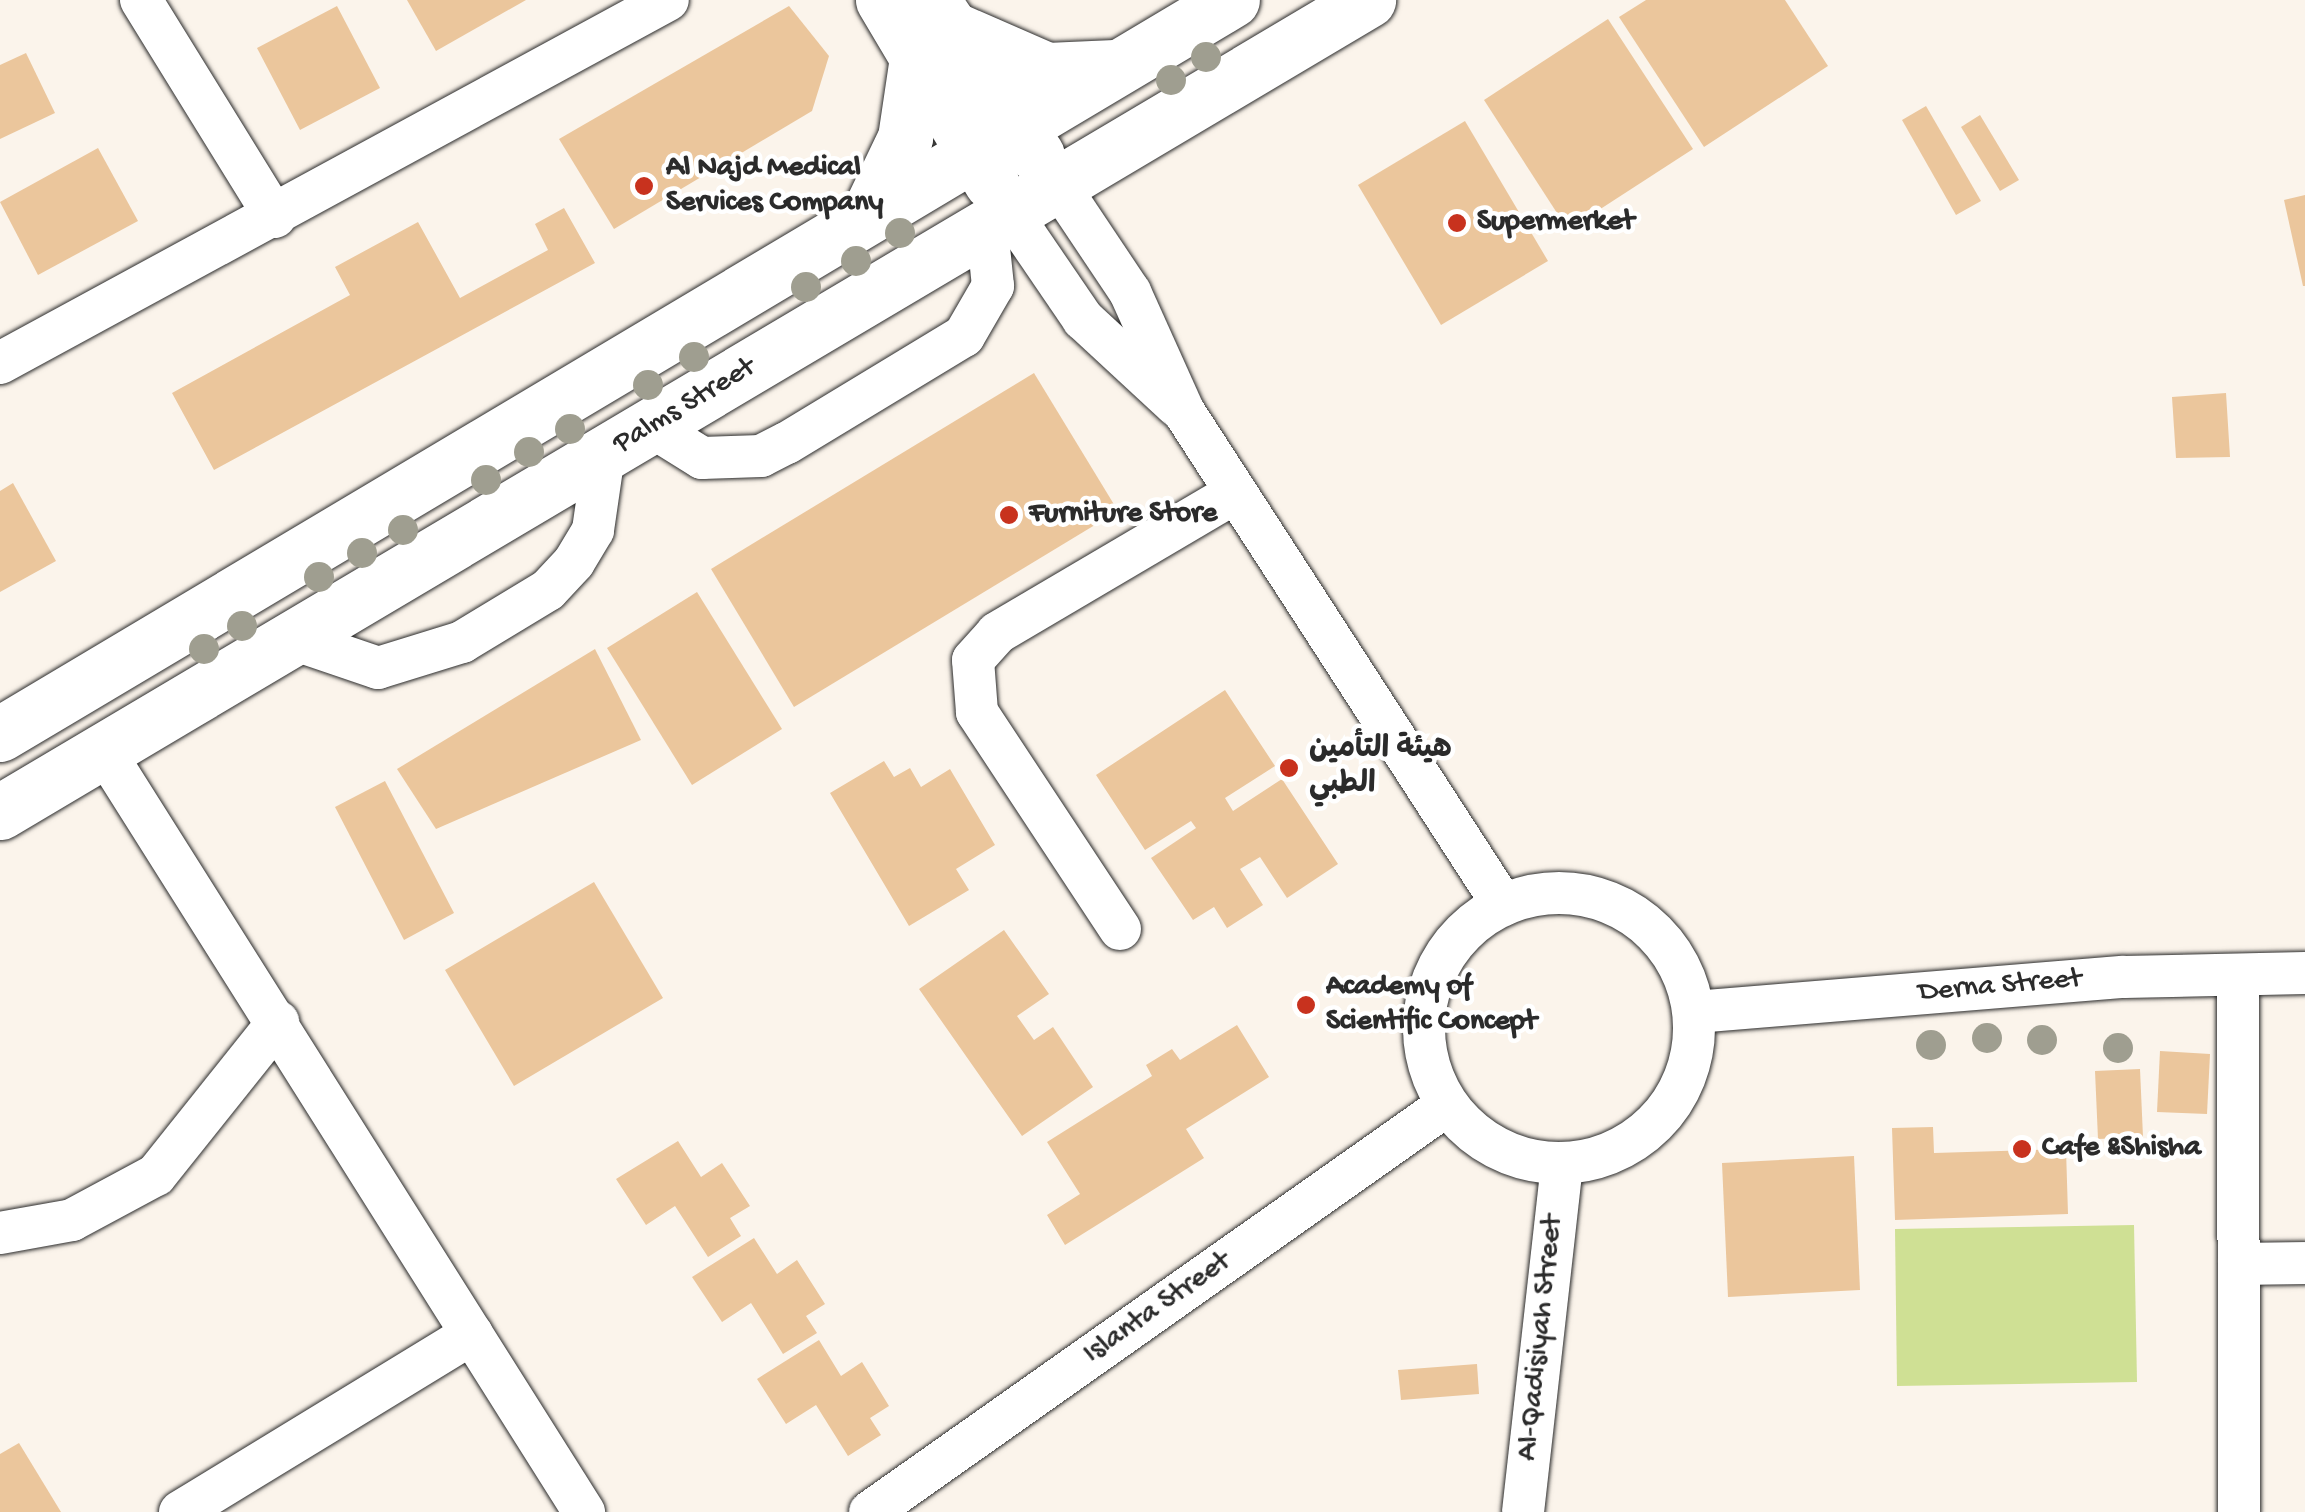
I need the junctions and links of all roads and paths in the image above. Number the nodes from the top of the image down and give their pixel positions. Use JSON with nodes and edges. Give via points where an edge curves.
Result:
{"nodes":[{"id":1,"x":141,"y":0,"type":"edge"},
{"id":2,"x":668,"y":0,"type":"edge"},
{"id":3,"x":883,"y":0,"type":"edge"},
{"id":4,"x":1232,"y":0,"type":"edge"},
{"id":5,"x":1368,"y":0,"type":"edge"},
{"id":6,"x":933,"y":28,"type":"edge"},
{"id":7,"x":1118,"y":67,"type":"junction"},
{"id":8,"x":995,"y":140,"type":"junction"},
{"id":9,"x":1059,"y":186,"type":"junction"},
{"id":10,"x":870,"y":211,"type":"junction"},
{"id":11,"x":275,"y":217,"type":"junction"},
{"id":12,"x":999,"y":222,"type":"junction"},
{"id":13,"x":0,"y":363,"type":"edge"},
{"id":14,"x":1184,"y":412,"type":"junction"},
{"id":15,"x":652,"y":426,"type":"junction"},
{"id":16,"x":604,"y":455,"type":"junction"},
{"id":17,"x":1236,"y":492,"type":"junction"},
{"id":18,"x":293,"y":639,"type":"junction"},
{"id":19,"x":0,"y":734,"type":"edge"},
{"id":20,"x":104,"y":750,"type":"junction"},
{"id":21,"x":0,"y":812,"type":"edge"},
{"id":22,"x":1503,"y":904,"type":"junction"},
{"id":23,"x":1120,"y":929,"type":"dead end"},
{"id":24,"x":2305,"y":973,"type":"edge"},
{"id":25,"x":2238,"y":976,"type":"junction"},
{"id":26,"x":1694,"y":1012,"type":"junction"},
{"id":27,"x":278,"y":1022,"type":"junction"},
{"id":28,"x":1447,"y":1105,"type":"junction"},
{"id":29,"x":1562,"y":1163,"type":"junction"},
{"id":30,"x":0,"y":1233,"type":"edge"},
{"id":31,"x":2305,"y":1263,"type":"edge"},
{"id":32,"x":2238,"y":1264,"type":"junction"},
{"id":33,"x":472,"y":1334,"type":"junction"},
{"id":34,"x":180,"y":1512,"type":"edge"},
{"id":35,"x":584,"y":1512,"type":"edge"},
{"id":36,"x":870,"y":1512,"type":"edge"},
{"id":37,"x":1523,"y":1512,"type":"edge"},
{"id":38,"x":2239,"y":1512,"type":"edge"}],
"edges":[{"from":1,"to":11,"type":"street"},
{"from":2,"to":11,"type":"street"},
{"from":3,"to":6,"type":"main road"},
{"from":4,"to":7,"type":"main road"},
{"from":5,"to":9,"type":"main road","name":"Palms Street"},
{"from":6,"to":7,"type":"main road","via":[[1029,66]]},
{"from":6,"to":8,"type":"main road"},
{"from":6,"to":10,"type":"main road","via":[[905,138]]},
{"from":7,"to":8,"type":"main road"},
{"from":8,"to":9,"type":"main road"},
{"from":8,"to":10,"type":"main road"},
{"from":8,"to":12,"type":"main road"},
{"from":9,"to":12,"type":"main road","name":"Palms Street"},
{"from":9,"to":14,"type":"street","via":[[1130,292]]},
{"from":10,"to":19,"type":"main road"},
{"from":11,"to":13,"type":"street"},
{"from":12,"to":14,"type":"street","via":[[1083,319]]},
{"from":12,"to":15,"type":"main road","name":"Palms Street"},
{"from":12,"to":15,"type":"street","via":[[993,286],[964,336],[804,432],[731,461],[702,458]]},
{"from":14,"to":17,"type":"street"},
{"from":15,"to":16,"type":"main road","name":"Palms Street"},
{"from":16,"to":18,"type":"main road","name":"Palms Street"},
{"from":16,"to":18,"type":"street","via":[[603,493],[574,562],[548,590],[462,642],[378,668]]},
{"from":17,"to":22,"type":"street"},
{"from":17,"to":23,"type":"street","via":[[997,634],[973,660],[976,712]]},
{"from":18,"to":20,"type":"main road","name":"Palms Street"},
{"from":20,"to":21,"type":"main road","name":"Palms Street"},
{"from":20,"to":27,"type":"street"},
{"from":22,"to":26,"type":"street","via":[[1574,893],[1610,902],[1668,945]]},
{"from":22,"to":28,"type":"street","via":[[1474,922],[1434,976],[1424,1042]]},
{"from":24,"to":25,"type":"street","name":"Derna Street"},
{"from":25,"to":26,"type":"street","name":"Derna Street"},
{"from":25,"to":32,"type":"street"},
{"from":26,"to":29,"type":"street","via":[[1687,1076],[1650,1129],[1594,1159]]},
{"from":27,"to":30,"type":"street","via":[[156,1175],[72,1220]]},
{"from":27,"to":33,"type":"street"},
{"from":28,"to":29,"type":"street","via":[[1485,1142]]},
{"from":28,"to":36,"type":"street","name":"Islanta Street"},
{"from":29,"to":37,"type":"street","name":"Al-Qadisiyah Street"},
{"from":31,"to":32,"type":"street"},
{"from":32,"to":38,"type":"street"},
{"from":33,"to":34,"type":"street"},
{"from":33,"to":35,"type":"street"}]}
